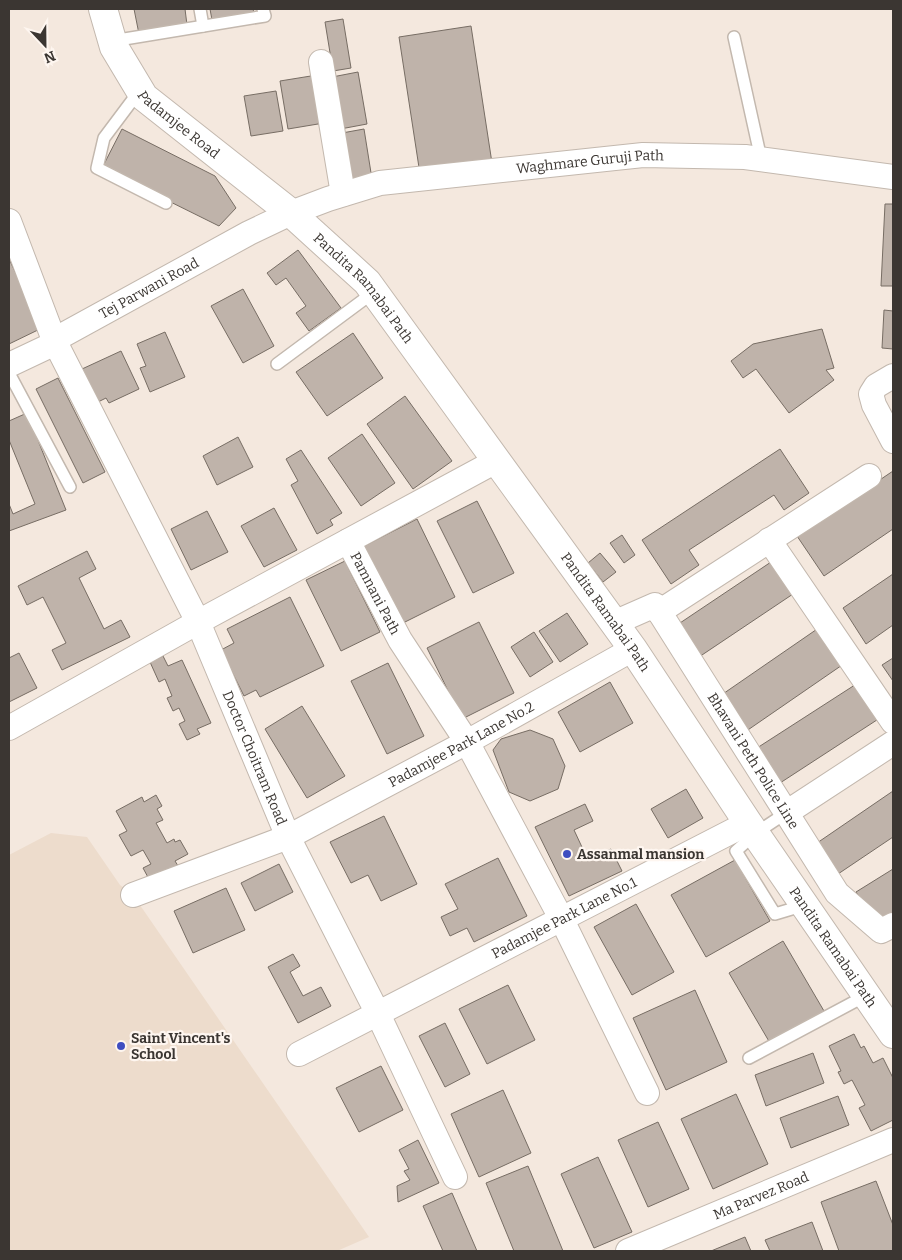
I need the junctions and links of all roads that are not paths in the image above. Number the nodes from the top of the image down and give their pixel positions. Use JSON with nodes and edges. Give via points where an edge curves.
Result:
{"nodes":[{"id":1,"x":103,"y":9,"type":"edge"},
{"id":2,"x":200,"y":9,"type":"edge"},
{"id":3,"x":263,"y":9,"type":"edge"},
{"id":4,"x":203,"y":26,"type":"junction"},
{"id":5,"x":734,"y":37,"type":"dead end"},
{"id":6,"x":112,"y":41,"type":"junction"},
{"id":7,"x":321,"y":62,"type":"dead end"},
{"id":8,"x":140,"y":90,"type":"junction"},
{"id":9,"x":761,"y":159,"type":"junction"},
{"id":10,"x":893,"y":177,"type":"edge"},
{"id":11,"x":344,"y":194,"type":"junction"},
{"id":12,"x":166,"y":203,"type":"dead end"},
{"id":13,"x":291,"y":213,"type":"junction"},
{"id":14,"x":11,"y":236,"type":"edge"},
{"id":15,"x":374,"y":292,"type":"junction"},
{"id":16,"x":54,"y":340,"type":"junction"},
{"id":17,"x":277,"y":364,"type":"dead end"},
{"id":18,"x":9,"y":365,"type":"edge"},
{"id":19,"x":9,"y":373,"type":"edge"},
{"id":20,"x":893,"y":376,"type":"edge"},
{"id":21,"x":893,"y":441,"type":"edge"},
{"id":22,"x":496,"y":460,"type":"junction"},
{"id":23,"x":869,"y":476,"type":"dead end"},
{"id":24,"x":70,"y":487,"type":"dead end"},
{"id":25,"x":769,"y":540,"type":"junction"},
{"id":26,"x":348,"y":541,"type":"junction"},
{"id":27,"x":659,"y":612,"type":"junction"},
{"id":28,"x":198,"y":622,"type":"junction"},
{"id":29,"x":614,"y":623,"type":"junction"},
{"id":30,"x":633,"y":649,"type":"junction"},
{"id":31,"x":893,"y":722,"type":"edge"},
{"id":32,"x":9,"y":728,"type":"edge"},
{"id":33,"x":466,"y":742,"type":"junction"},
{"id":34,"x":893,"y":743,"type":"edge"},
{"id":35,"x":786,"y":813,"type":"junction"},
{"id":36,"x":752,"y":828,"type":"junction"},
{"id":37,"x":288,"y":837,"type":"junction"},
{"id":38,"x":133,"y":895,"type":"dead end"},
{"id":39,"x":562,"y":920,"type":"junction"},
{"id":40,"x":893,"y":925,"type":"edge"},
{"id":41,"x":867,"y":995,"type":"junction"},
{"id":42,"x":378,"y":1014,"type":"junction"},
{"id":43,"x":893,"y":1034,"type":"edge"},
{"id":44,"x":299,"y":1054,"type":"dead end"},
{"id":45,"x":749,"y":1058,"type":"dead end"},
{"id":46,"x":647,"y":1092,"type":"dead end"},
{"id":47,"x":893,"y":1140,"type":"edge"},
{"id":48,"x":455,"y":1177,"type":"dead end"},
{"id":49,"x":628,"y":1251,"type":"edge"}],
"edges":[{"from":1,"to":6,"type":"street","name":"Padamjee Road"},
{"from":2,"to":4,"type":"lane"},
{"from":3,"to":4,"type":"lane","via":[[264,16]]},
{"from":4,"to":6,"type":"lane"},
{"from":5,"to":9,"type":"lane"},
{"from":6,"to":8,"type":"street","name":"Padamjee Road"},
{"from":7,"to":11,"type":"street"},
{"from":8,"to":12,"type":"lane","via":[[104,138],[97,168]]},
{"from":8,"to":13,"type":"street","name":"Padamjee Road","via":[[144,97]]},
{"from":9,"to":10,"type":"street","name":"Waghmare Guruji Path"},
{"from":9,"to":11,"type":"street","name":"Waghmare Guruji Path","via":[[643,155],[380,183]]},
{"from":11,"to":13,"type":"street","name":"Waghmare Guruji Path"},
{"from":13,"to":15,"type":"street","name":"Pandita Ramabai Path"},
{"from":13,"to":16,"type":"street","name":"Tej Parwani Road"},
{"from":14,"to":16,"type":"street","name":"Doctor Choitram Road"},
{"from":15,"to":17,"type":"lane"},
{"from":15,"to":22,"type":"street","name":"Pandita Ramabai Path"},
{"from":16,"to":18,"type":"street","name":"Tej Parwani Road","via":[[47,347]]},
{"from":16,"to":28,"type":"street","name":"Doctor Choitram Road"},
{"from":19,"to":24,"type":"lane"},
{"from":20,"to":21,"type":"street","via":[[876,386],[871,394]]},
{"from":22,"to":26,"type":"street"},
{"from":22,"to":29,"type":"street","name":"Pandita Ramabai Path"},
{"from":23,"to":25,"type":"street"},
{"from":25,"to":27,"type":"street"},
{"from":25,"to":31,"type":"street"},
{"from":26,"to":28,"type":"street"},
{"from":26,"to":33,"type":"street","name":"Pamnani Path","via":[[403,644]]},
{"from":27,"to":29,"type":"street","via":[[655,605]]},
{"from":27,"to":35,"type":"street","name":"Bhavani Peth Police Line"},
{"from":28,"to":32,"type":"street"},
{"from":28,"to":37,"type":"street","name":"Doctor Choitram Road"},
{"from":29,"to":30,"type":"street","name":"Pandita Ramabai Path"},
{"from":30,"to":33,"type":"street","name":"Padamjee Park Lane No.2"},
{"from":30,"to":36,"type":"street","name":"Pandita Ramabai Path"},
{"from":33,"to":37,"type":"street","name":"Padamjee Park Lane No.2"},
{"from":33,"to":39,"type":"street","name":"Pamnani Path"},
{"from":34,"to":35,"type":"street"},
{"from":35,"to":36,"type":"lane"},
{"from":35,"to":40,"type":"street","name":"Bhavani Peth Police Line","via":[[836,893],[881,931]]},
{"from":36,"to":39,"type":"street","name":"Padamjee Park Lane No.1"},
{"from":36,"to":41,"type":"street","name":"Pandita Ramabai Path"},
{"from":37,"to":38,"type":"street","name":"Padamjee Park Lane No.2"},
{"from":37,"to":42,"type":"street","name":"Doctor Choitram Road"},
{"from":39,"to":42,"type":"street","name":"Padamjee Park Lane No.1"},
{"from":39,"to":46,"type":"street","name":"Pamnani Path"},
{"from":41,"to":43,"type":"street","name":"Pandita Ramabai Path"},
{"from":41,"to":45,"type":"lane"},
{"from":42,"to":44,"type":"street","name":"Padamjee Park Lane No.1"},
{"from":42,"to":48,"type":"street","name":"Doctor Choitram Road"},
{"from":47,"to":49,"type":"street","name":"Ma Parvez Road"}]}
